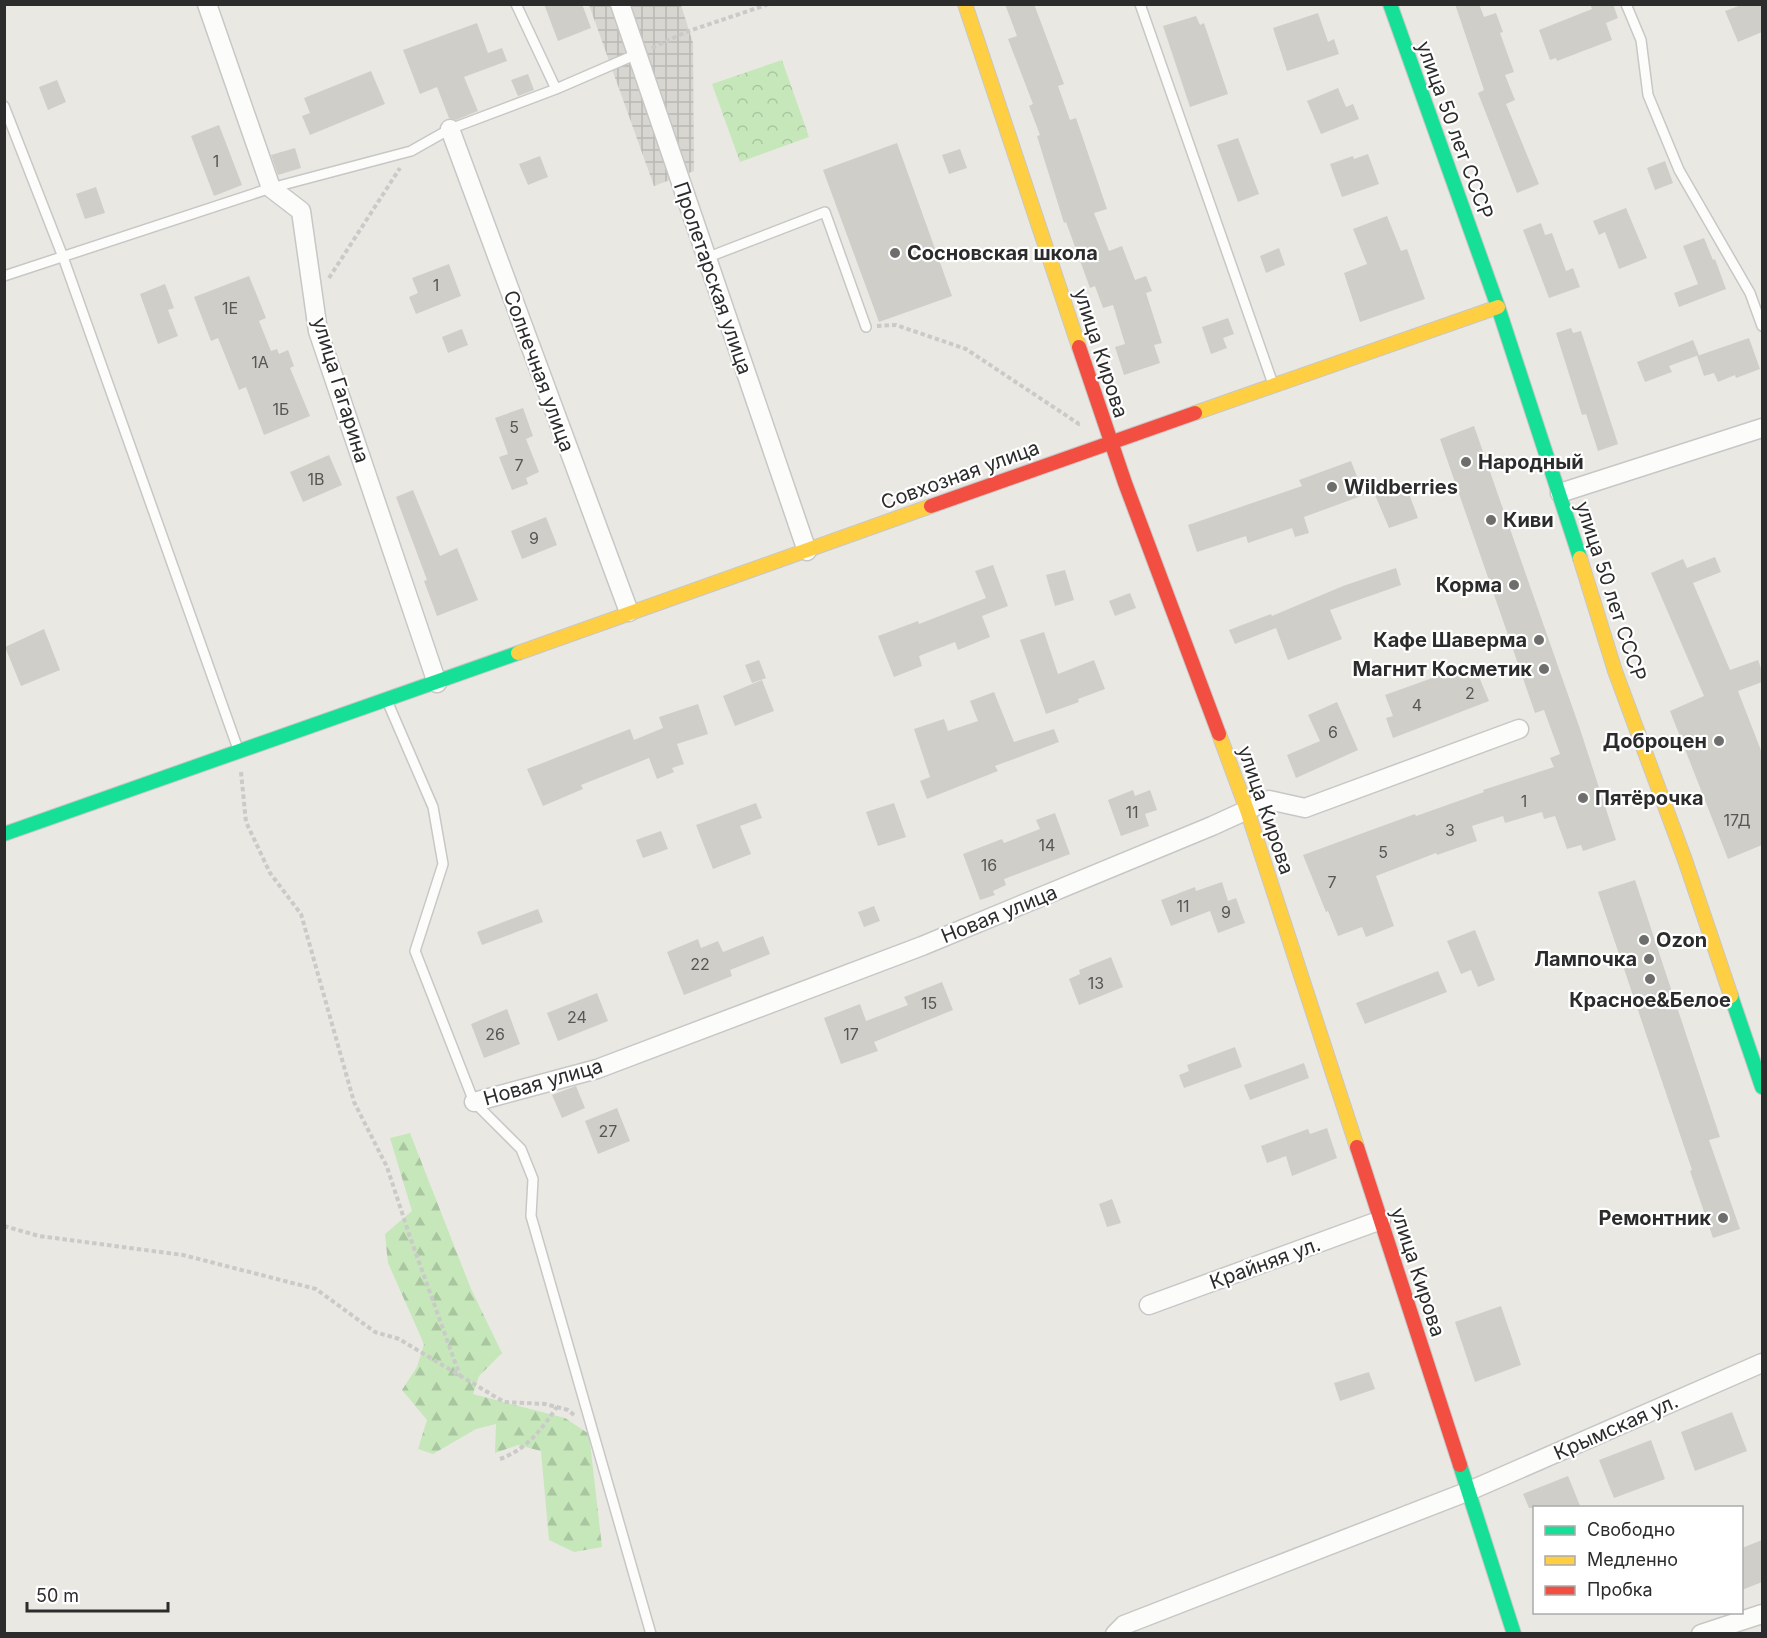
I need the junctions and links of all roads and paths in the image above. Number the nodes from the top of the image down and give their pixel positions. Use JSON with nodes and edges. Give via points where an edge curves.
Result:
{"nodes":[{"id":1,"x":207,"y":4,"type":"edge"},
{"id":2,"x":516,"y":4,"type":"edge"},
{"id":3,"x":620,"y":4,"type":"edge"},
{"id":4,"x":769,"y":4,"type":"edge"},
{"id":5,"x":965,"y":4,"type":"edge"},
{"id":6,"x":1140,"y":4,"type":"edge"},
{"id":7,"x":1390,"y":4,"type":"edge"},
{"id":8,"x":1626,"y":4,"type":"edge"},
{"id":9,"x":637,"y":54,"type":"junction"},
{"id":10,"x":556,"y":89,"type":"junction"},
{"id":11,"x":4,"y":106,"type":"edge"},
{"id":12,"x":450,"y":129,"type":"junction"},
{"id":13,"x":411,"y":152,"type":"junction"},
{"id":14,"x":271,"y":188,"type":"junction"},
{"id":15,"x":63,"y":257,"type":"junction"},
{"id":16,"x":706,"y":258,"type":"junction"},
{"id":17,"x":4,"y":276,"type":"edge"},
{"id":18,"x":314,"y":301,"type":"junction"},
{"id":19,"x":1498,"y":306,"type":"junction"},
{"id":20,"x":1762,"y":326,"type":"edge"},
{"id":21,"x":866,"y":327,"type":"joint"},
{"id":22,"x":1274,"y":386,"type":"junction"},
{"id":23,"x":1104,"y":423,"type":"junction"},
{"id":24,"x":1762,"y":428,"type":"edge"},
{"id":25,"x":1110,"y":443,"type":"junction"},
{"id":26,"x":1560,"y":494,"type":"junction"},
{"id":27,"x":807,"y":550,"type":"junction"},
{"id":28,"x":629,"y":612,"type":"junction"},
{"id":29,"x":437,"y":683,"type":"junction"},
{"id":30,"x":387,"y":701,"type":"junction"},
{"id":31,"x":1519,"y":729,"type":"dead end"},
{"id":32,"x":239,"y":752,"type":"junction"},
{"id":33,"x":1247,"y":810,"type":"junction"},
{"id":34,"x":4,"y":834,"type":"edge"},
{"id":35,"x":1762,"y":1087,"type":"edge"},
{"id":36,"x":474,"y":1102,"type":"junction"},
{"id":37,"x":1381,"y":1220,"type":"junction"},
{"id":38,"x":4,"y":1226,"type":"edge"},
{"id":39,"x":1149,"y":1305,"type":"dead end"},
{"id":40,"x":1762,"y":1363,"type":"edge"},
{"id":41,"x":460,"y":1376,"type":"junction"},
{"id":42,"x":557,"y":1407,"type":"junction"},
{"id":43,"x":592,"y":1429,"type":"junction"},
{"id":44,"x":500,"y":1459,"type":"dead end"},
{"id":45,"x":1469,"y":1491,"type":"junction"},
{"id":46,"x":1762,"y":1614,"type":"edge"},
{"id":47,"x":651,"y":1634,"type":"edge"},
{"id":48,"x":1115,"y":1634,"type":"edge"},
{"id":49,"x":1514,"y":1634,"type":"edge"},
{"id":50,"x":1701,"y":1634,"type":"edge"}],
"edges":[{"from":1,"to":14,"type":"street"},
{"from":2,"to":10,"type":"lane"},
{"from":3,"to":9,"type":"street","name":"Пролетарская улица"},
{"from":4,"to":9,"type":"path","via":[[686,32]]},
{"from":5,"to":23,"type":"main road","name":"улица Кирова"},
{"from":6,"to":22,"type":"lane"},
{"from":7,"to":19,"type":"main road","name":"улица 50 лет СССР"},
{"from":8,"to":20,"type":"lane","via":[[1641,40],[1648,95],[1679,170],[1750,293]]},
{"from":9,"to":10,"type":"lane"},
{"from":9,"to":16,"type":"street","name":"Пролетарская улица"},
{"from":10,"to":12,"type":"lane"},
{"from":11,"to":15,"type":"lane"},
{"from":12,"to":13,"type":"lane"},
{"from":12,"to":28,"type":"street","name":"Солнечная улица"},
{"from":13,"to":14,"type":"lane"},
{"from":13,"to":18,"type":"path"},
{"from":14,"to":15,"type":"lane"},
{"from":14,"to":18,"type":"street","name":"улица Гагарина","via":[[301,211]]},
{"from":15,"to":17,"type":"lane"},
{"from":15,"to":32,"type":"lane"},
{"from":16,"to":21,"type":"lane","via":[[825,212]]},
{"from":16,"to":27,"type":"street","name":"Пролетарская улица"},
{"from":18,"to":29,"type":"street","name":"улица Гагарина","via":[[318,331]]},
{"from":19,"to":22,"type":"main road","name":"Совхозная улица"},
{"from":19,"to":26,"type":"main road","name":"улица 50 лет СССР"},
{"from":21,"to":23,"type":"path","via":[[896,325],[966,349],[1079,424]]},
{"from":22,"to":25,"type":"main road","name":"Совхозная улица"},
{"from":23,"to":25,"type":"main road","name":"улица Кирова"},
{"from":24,"to":26,"type":"street"},
{"from":25,"to":27,"type":"main road","name":"Совхозная улица"},
{"from":25,"to":33,"type":"main road","name":"улица Кирова"},
{"from":26,"to":35,"type":"main road","name":"улица 50 лет СССР","via":[[1615,671],[1685,860]]},
{"from":27,"to":28,"type":"main road","name":"Совхозная улица"},
{"from":28,"to":29,"type":"main road","name":"Совхозная улица"},
{"from":29,"to":30,"type":"main road","name":"Совхозная улица"},
{"from":30,"to":32,"type":"main road","name":"Совхозная улица"},
{"from":30,"to":36,"type":"lane","via":[[433,807],[443,864],[415,951]]},
{"from":31,"to":33,"type":"street","name":"Новая улица","via":[[1305,808],[1269,800]]},
{"from":32,"to":34,"type":"main road","name":"Совхозная улица"},
{"from":32,"to":41,"type":"path","via":[[246,822],[270,873],[301,914],[354,1102],[387,1167]]},
{"from":33,"to":36,"type":"street","name":"Новая улица","via":[[922,946],[631,1056]]},
{"from":33,"to":37,"type":"main road","name":"улица Кирова"},
{"from":36,"to":43,"type":"lane","via":[[522,1149],[532,1179],[531,1216]]},
{"from":37,"to":39,"type":"street","name":"Крайняя ул."},
{"from":37,"to":45,"type":"main road","name":"улица Кирова"},
{"from":38,"to":41,"type":"path","via":[[39,1236],[183,1255],[316,1289],[375,1332],[399,1339]]},
{"from":40,"to":45,"type":"street","name":"Крымская ул."},
{"from":41,"to":42,"type":"path","via":[[504,1402]]},
{"from":42,"to":43,"type":"path","via":[[568,1410]]},
{"from":42,"to":44,"type":"path","via":[[538,1435],[516,1453]]},
{"from":43,"to":47,"type":"lane"},
{"from":45,"to":48,"type":"street","name":"Крымская ул.","via":[[1124,1625]]},
{"from":45,"to":49,"type":"main road","name":"улица Кирова"},
{"from":46,"to":50,"type":"street"}]}
